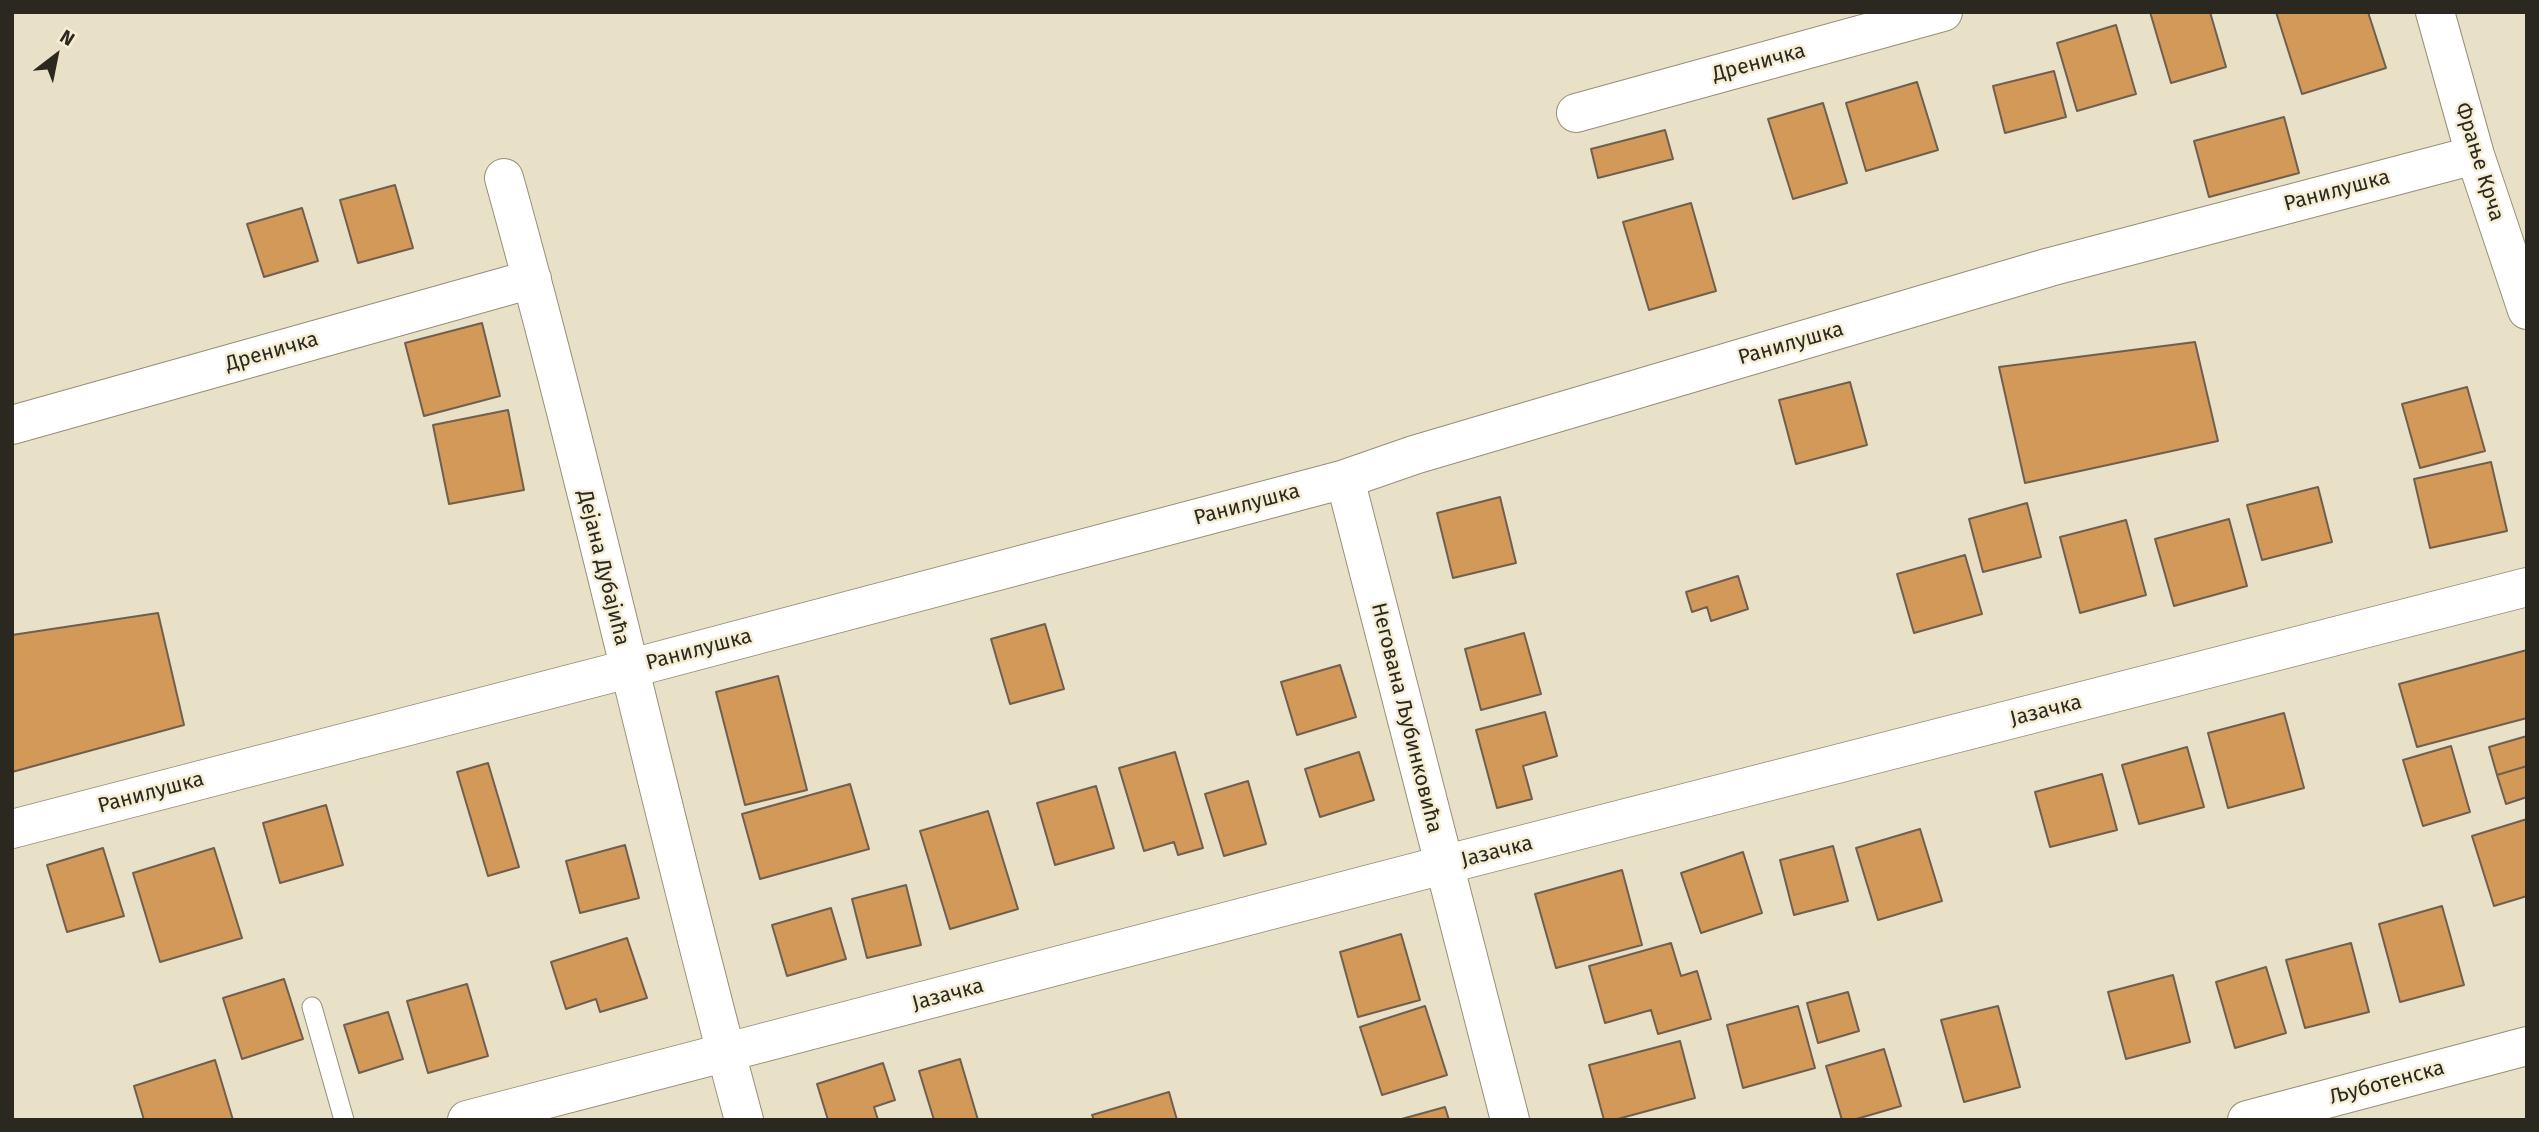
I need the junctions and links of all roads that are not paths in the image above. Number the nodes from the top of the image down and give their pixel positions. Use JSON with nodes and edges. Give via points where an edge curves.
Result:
{"nodes":[{"id":1,"x":1943,"y":12,"type":"edge"},
{"id":2,"x":2435,"y":12,"type":"edge"},
{"id":3,"x":1576,"y":113,"type":"dead end"},
{"id":4,"x":2475,"y":155,"type":"junction"},
{"id":5,"x":504,"y":178,"type":"dead end"},
{"id":6,"x":532,"y":279,"type":"junction"},
{"id":7,"x":2527,"y":310,"type":"edge"},
{"id":8,"x":12,"y":425,"type":"edge"},
{"id":9,"x":1345,"y":479,"type":"junction"},
{"id":10,"x":2527,"y":587,"type":"edge"},
{"id":11,"x":628,"y":669,"type":"junction"},
{"id":12,"x":12,"y":829,"type":"edge"},
{"id":13,"x":1443,"y":865,"type":"junction"},
{"id":14,"x":312,"y":1007,"type":"dead end"},
{"id":15,"x":2527,"y":1046,"type":"edge"},
{"id":16,"x":726,"y":1053,"type":"junction"},
{"id":17,"x":344,"y":1120,"type":"edge"},
{"id":18,"x":467,"y":1120,"type":"edge"},
{"id":19,"x":744,"y":1120,"type":"edge"},
{"id":20,"x":1510,"y":1120,"type":"edge"},
{"id":21,"x":2246,"y":1120,"type":"edge"}],
"edges":[{"from":1,"to":3,"type":"street","name":"Дреничка"},
{"from":2,"to":4,"type":"street","name":"Фрање Крча"},
{"from":4,"to":7,"type":"street","name":"Фрање Крча"},
{"from":4,"to":9,"type":"street","name":"Ранилушка","via":[[2050,267],[1414,454]]},
{"from":5,"to":6,"type":"street","name":"Дејана Дубајића"},
{"from":6,"to":8,"type":"street","name":"Дреничка"},
{"from":6,"to":11,"type":"street","name":"Дејана Дубајића"},
{"from":9,"to":11,"type":"street","name":"Ранилушка"},
{"from":9,"to":13,"type":"street","name":"Негована Љубинковића"},
{"from":10,"to":13,"type":"street","name":"Јазачка"},
{"from":11,"to":12,"type":"street","name":"Ранилушка"},
{"from":11,"to":16,"type":"street","name":"Дејана Дубајића"},
{"from":13,"to":16,"type":"street","name":"Јазачка"},
{"from":13,"to":20,"type":"street","name":"Негована Љубинковића"},
{"from":14,"to":17,"type":"lane"},
{"from":15,"to":21,"type":"street","name":"Љуботенска"},
{"from":16,"to":18,"type":"street","name":"Јазачка"},
{"from":16,"to":19,"type":"street","name":"Дејана Дубајића"}]}
